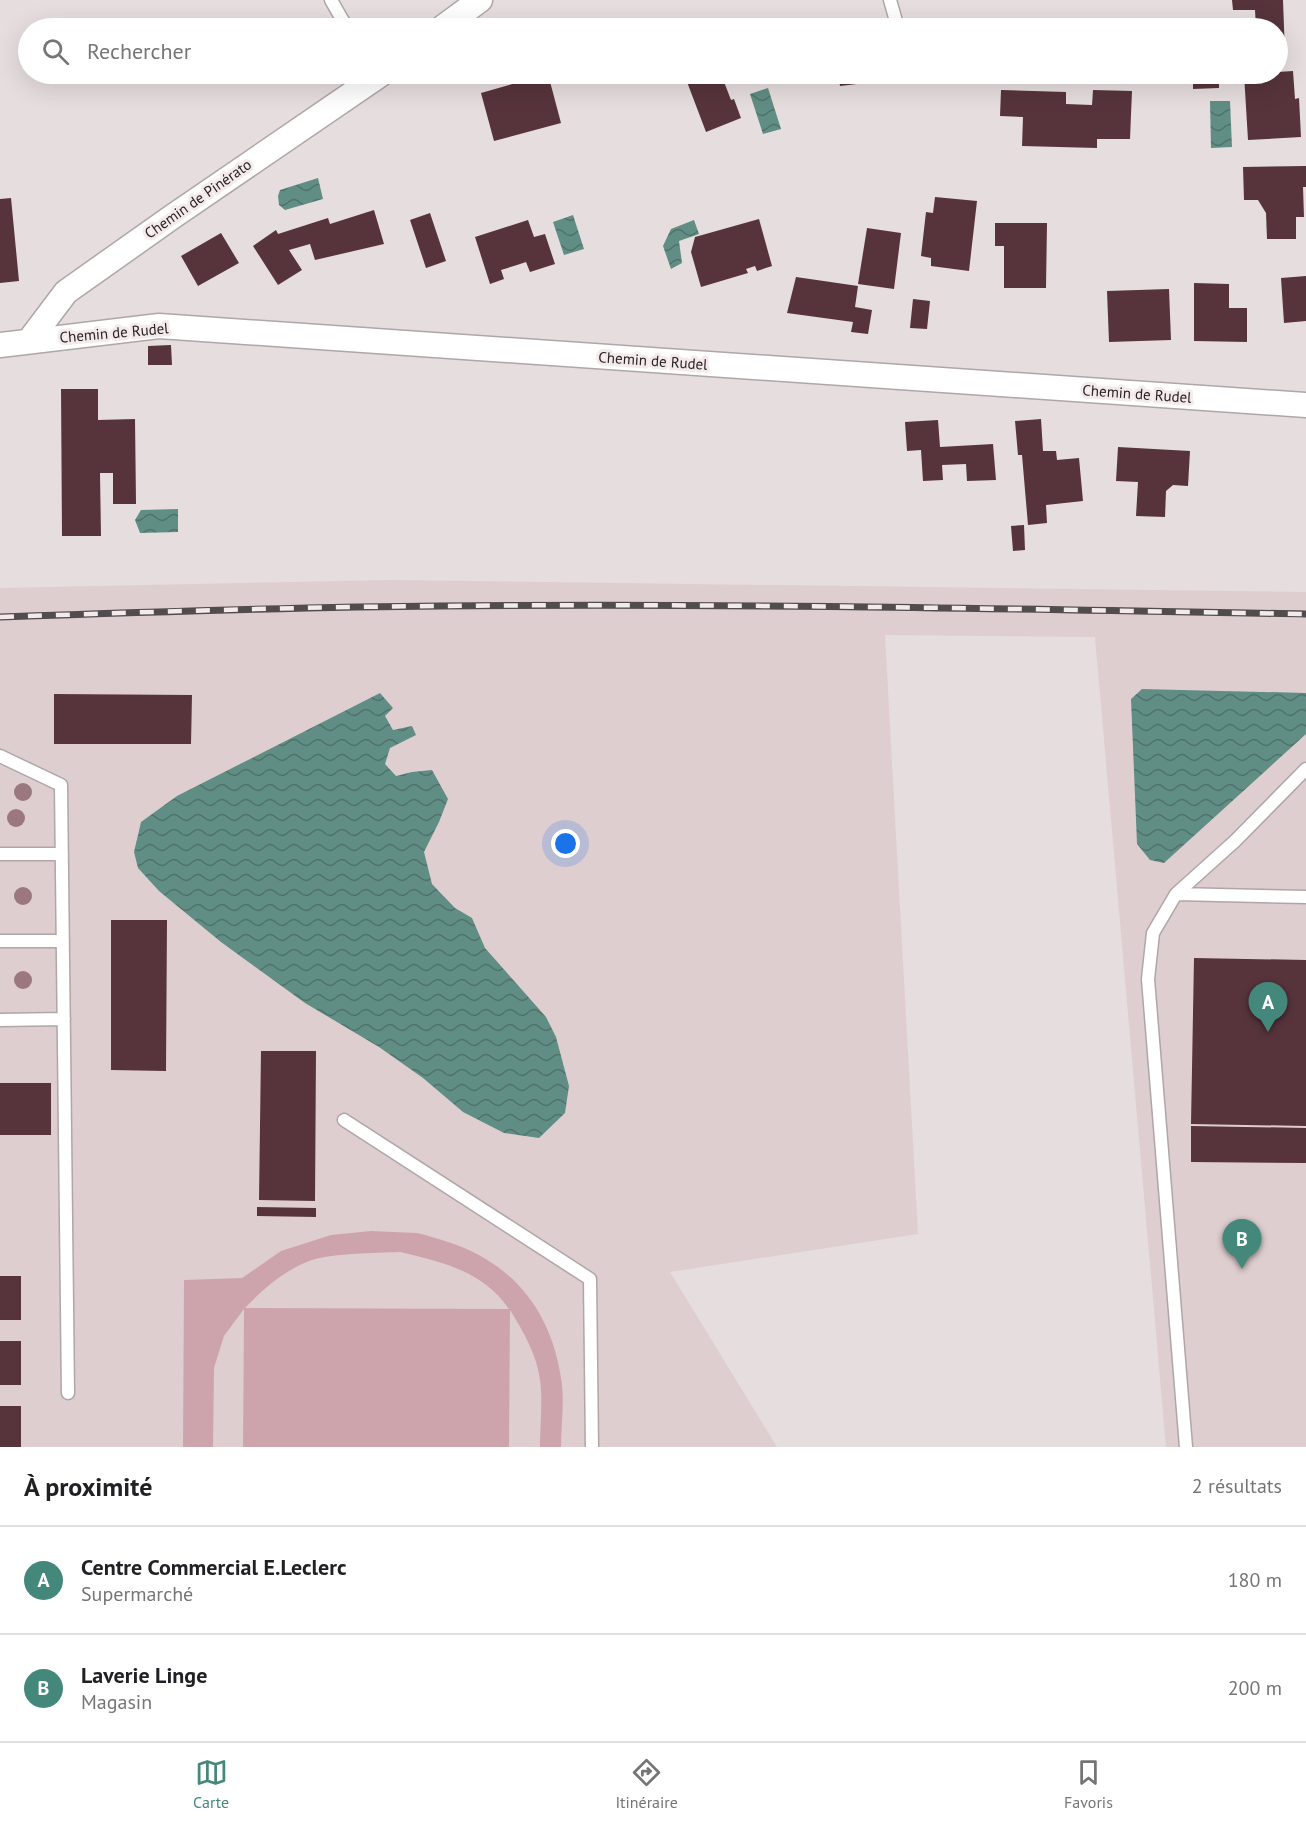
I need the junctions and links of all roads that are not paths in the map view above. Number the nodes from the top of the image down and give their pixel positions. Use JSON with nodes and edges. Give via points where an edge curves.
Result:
{"nodes":[{"id":1,"x":331,"y":0,"type":"edge"},
{"id":2,"x":480,"y":0,"type":"edge"},
{"id":3,"x":890,"y":0,"type":"edge"},
{"id":4,"x":341,"y":18,"type":"edge"},
{"id":5,"x":456,"y":18,"type":"edge"},
{"id":6,"x":895,"y":18,"type":"edge"},
{"id":7,"x":363,"y":84,"type":"edge"},
{"id":8,"x":29,"y":341,"type":"junction"},
{"id":9,"x":0,"y":345,"type":"edge"},
{"id":10,"x":1306,"y":405,"type":"edge"},
{"id":11,"x":0,"y":756,"type":"edge"},
{"id":12,"x":1306,"y":770,"type":"edge"},
{"id":13,"x":0,"y":854,"type":"edge"},
{"id":14,"x":62,"y":854,"type":"junction"},
{"id":15,"x":1176,"y":894,"type":"junction"},
{"id":16,"x":1306,"y":897,"type":"edge"},
{"id":17,"x":0,"y":941,"type":"edge"},
{"id":18,"x":63,"y":941,"type":"junction"},
{"id":19,"x":64,"y":1019,"type":"junction"},
{"id":20,"x":0,"y":1020,"type":"edge"},
{"id":21,"x":344,"y":1120,"type":"dead end"},
{"id":22,"x":68,"y":1394,"type":"dead end"},
{"id":23,"x":592,"y":1447,"type":"edge"},
{"id":24,"x":1186,"y":1447,"type":"edge"}],
"edges":[{"from":1,"to":4,"type":"lane"},
{"from":2,"to":5,"type":"street"},
{"from":3,"to":6,"type":"lane"},
{"from":7,"to":8,"type":"street","name":"Chemin de Pinérato","via":[[66,292]]},
{"from":8,"to":9,"type":"street","name":"Chemin de Rudel"},
{"from":8,"to":10,"type":"street","name":"Chemin de Rudel","via":[[159,326]]},
{"from":11,"to":14,"type":"lane","via":[[61,785]]},
{"from":12,"to":15,"type":"lane"},
{"from":13,"to":14,"type":"lane"},
{"from":14,"to":18,"type":"lane"},
{"from":15,"to":16,"type":"lane"},
{"from":15,"to":24,"type":"lane","via":[[1153,933],[1148,979]]},
{"from":17,"to":18,"type":"lane"},
{"from":18,"to":19,"type":"lane"},
{"from":19,"to":20,"type":"lane"},
{"from":19,"to":22,"type":"lane"},
{"from":21,"to":23,"type":"lane","via":[[590,1279]]}]}
